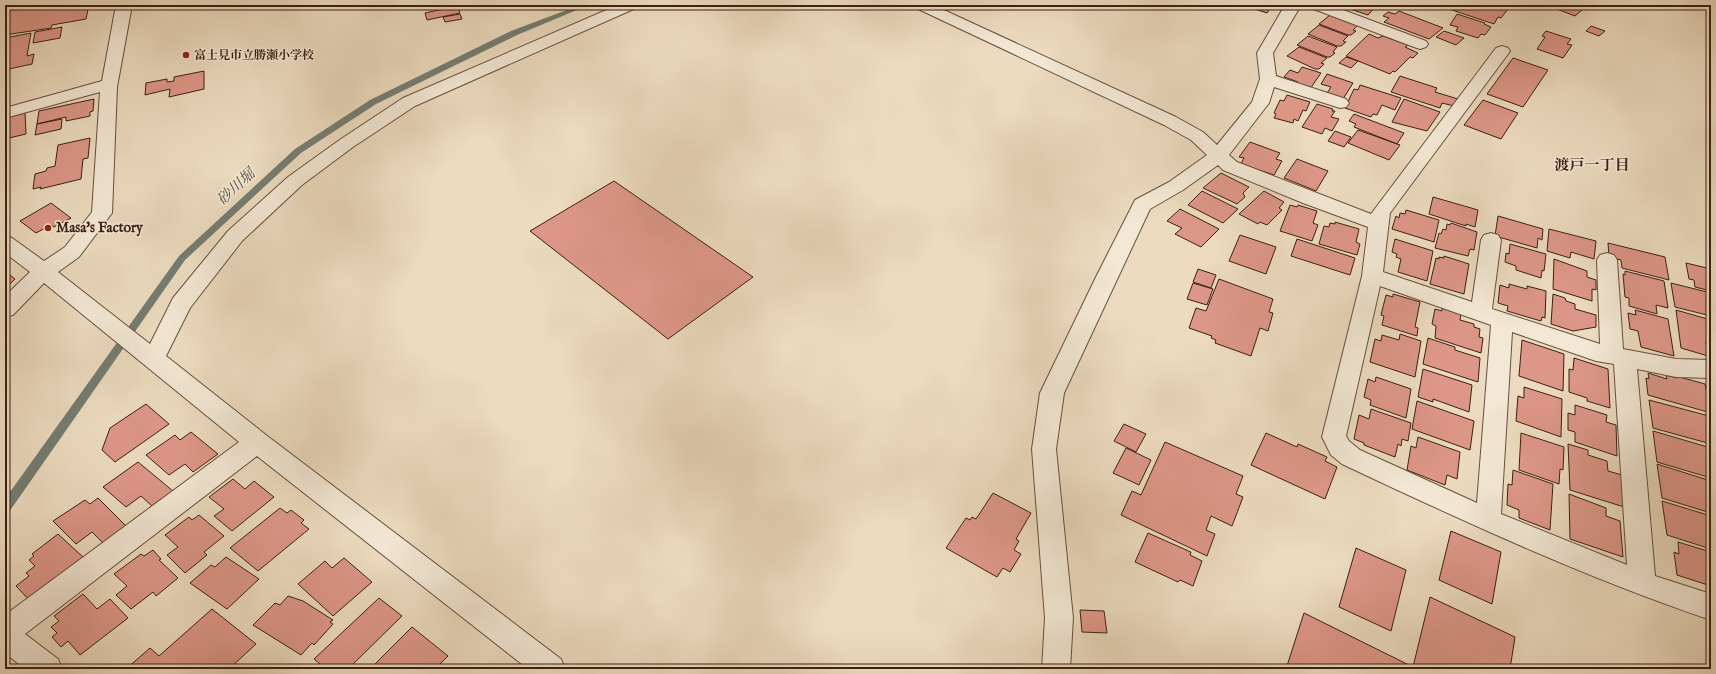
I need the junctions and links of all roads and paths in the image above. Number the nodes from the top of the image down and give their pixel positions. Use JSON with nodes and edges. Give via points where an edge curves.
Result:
{"nodes":[{"id":1,"x":124,"y":5,"type":"edge"},
{"id":2,"x":631,"y":5,"type":"edge"},
{"id":3,"x":921,"y":5,"type":"edge"},
{"id":4,"x":1293,"y":5,"type":"edge"},
{"id":5,"x":1316,"y":5,"type":"edge"},
{"id":6,"x":1420,"y":44,"type":"dead end"},
{"id":7,"x":1502,"y":51,"type":"dead end"},
{"id":8,"x":1268,"y":79,"type":"junction"},
{"id":9,"x":110,"y":84,"type":"junction"},
{"id":10,"x":1340,"y":103,"type":"dead end"},
{"id":11,"x":5,"y":113,"type":"edge"},
{"id":12,"x":1219,"y":154,"type":"junction"},
{"id":13,"x":1378,"y":224,"type":"junction"},
{"id":14,"x":1492,"y":240,"type":"dead end"},
{"id":15,"x":5,"y":243,"type":"edge"},
{"id":16,"x":1607,"y":260,"type":"dead end"},
{"id":17,"x":43,"y":272,"type":"junction"},
{"id":18,"x":1372,"y":276,"type":"junction"},
{"id":19,"x":5,"y":309,"type":"edge"},
{"id":20,"x":1492,"y":316,"type":"junction"},
{"id":21,"x":146,"y":354,"type":"junction"},
{"id":22,"x":1619,"y":357,"type":"junction"},
{"id":23,"x":1711,"y":369,"type":"edge"},
{"id":24,"x":257,"y":442,"type":"junction"},
{"id":25,"x":1488,"y":520,"type":"junction"},
{"id":26,"x":1642,"y":584,"type":"junction"},
{"id":27,"x":1711,"y":607,"type":"edge"},
{"id":28,"x":5,"y":632,"type":"edge"},
{"id":29,"x":5,"y":636,"type":"edge"},
{"id":30,"x":48,"y":669,"type":"edge"},
{"id":31,"x":551,"y":669,"type":"edge"},
{"id":32,"x":1056,"y":669,"type":"edge"}],
"edges":[{"from":1,"to":9,"type":"street"},
{"from":2,"to":21,"type":"street","via":[[409,102],[347,143],[295,181],[235,236],[181,304]]},
{"from":3,"to":12,"type":"street","via":[[1170,121],[1197,136]]},
{"from":4,"to":8,"type":"street","via":[[1265,53]]},
{"from":5,"to":6,"type":"street"},
{"from":7,"to":13,"type":"street","via":[[1381,212]]},
{"from":8,"to":10,"type":"street"},
{"from":8,"to":12,"type":"street","via":[[1260,103]]},
{"from":9,"to":11,"type":"street"},
{"from":9,"to":17,"type":"street","via":[[102,213],[72,252]]},
{"from":12,"to":13,"type":"street","via":[[1230,166]]},
{"from":12,"to":32,"type":"street","via":[[1176,186],[1142,205],[1052,393],[1044,449],[1059,618]]},
{"from":13,"to":18,"type":"street"},
{"from":14,"to":20,"type":"street"},
{"from":15,"to":17,"type":"street"},
{"from":16,"to":22,"type":"street"},
{"from":17,"to":19,"type":"street"},
{"from":17,"to":21,"type":"street"},
{"from":18,"to":20,"type":"street"},
{"from":18,"to":25,"type":"street","via":[[1334,437],[1340,448],[1351,457]]},
{"from":20,"to":22,"type":"street","via":[[1596,352]]},
{"from":20,"to":25,"type":"street"},
{"from":21,"to":24,"type":"street"},
{"from":22,"to":23,"type":"street","via":[[1676,368]]},
{"from":22,"to":26,"type":"street"},
{"from":24,"to":28,"type":"street"},
{"from":24,"to":31,"type":"street"},
{"from":25,"to":26,"type":"street"},
{"from":26,"to":27,"type":"street"},
{"from":29,"to":30,"type":"street"}]}
